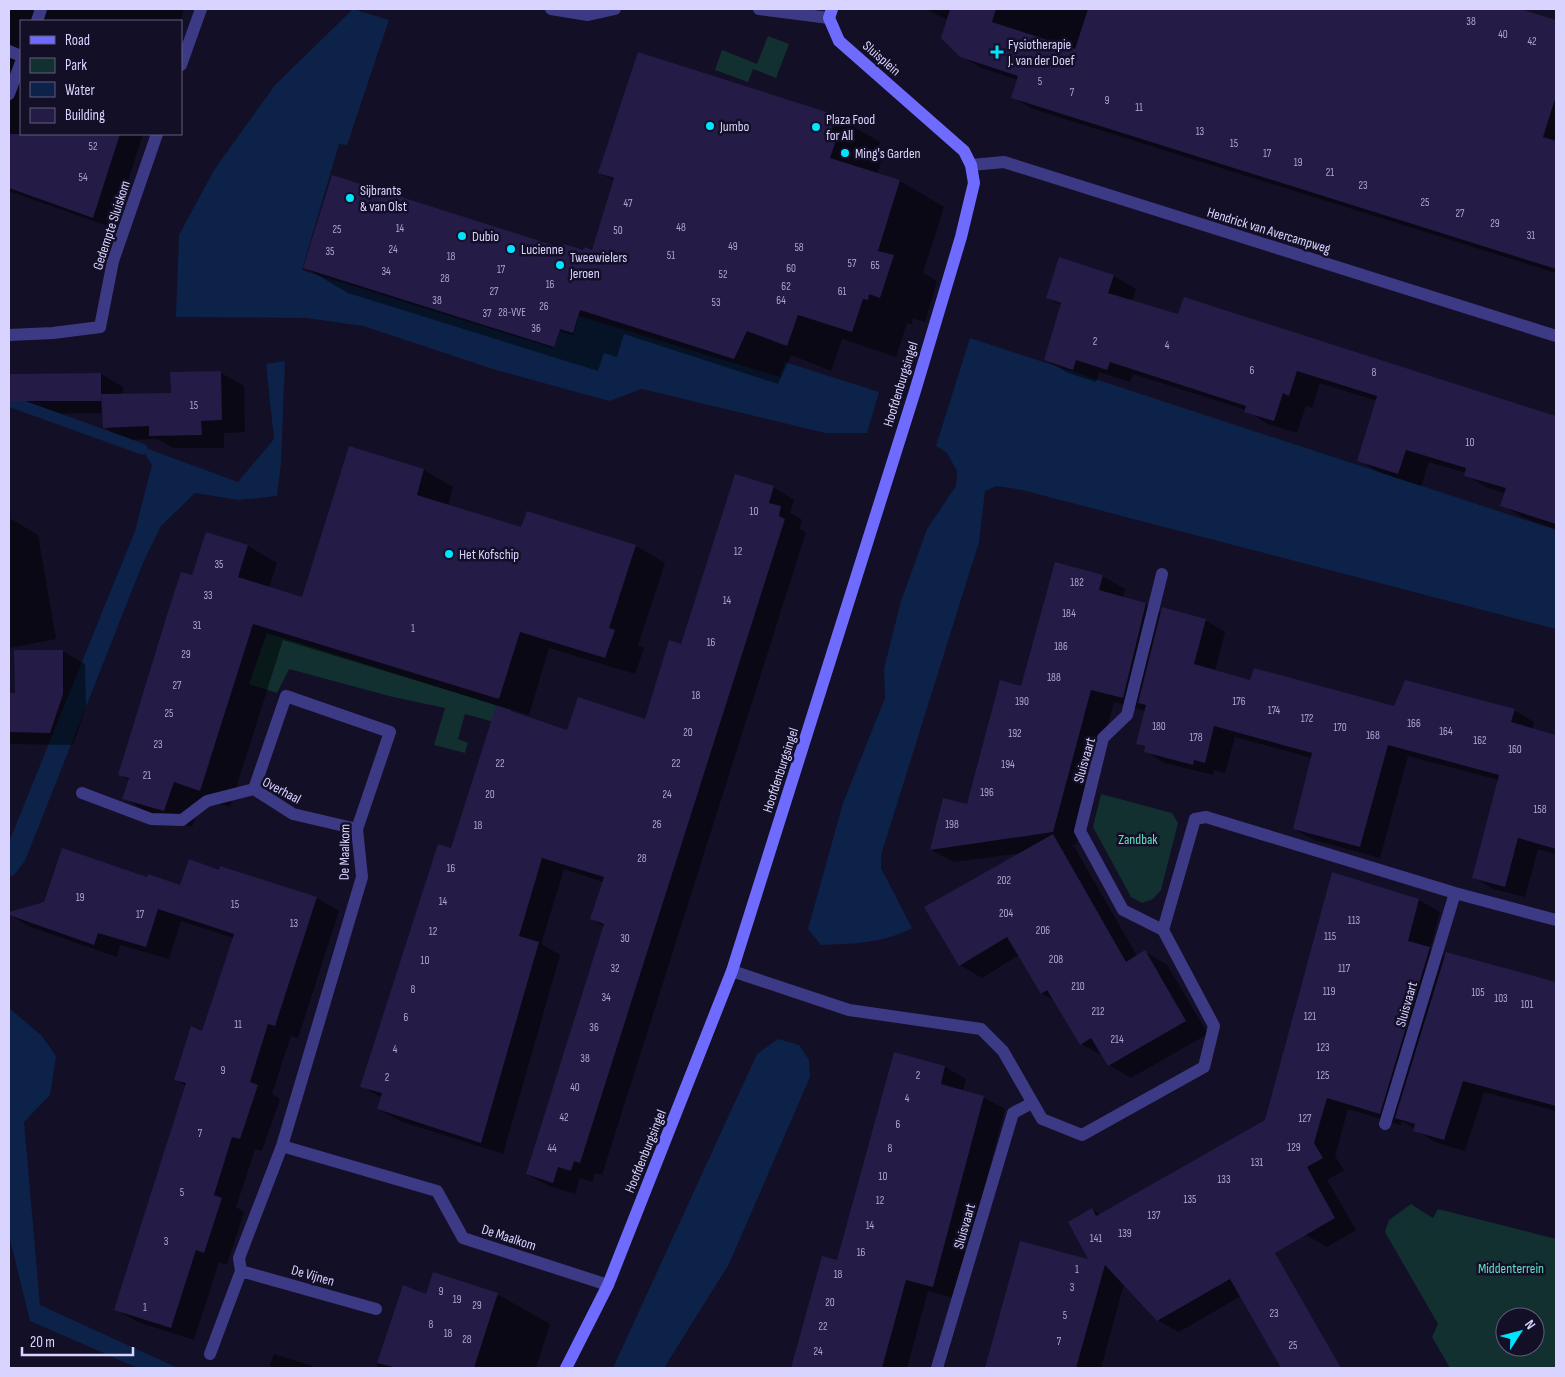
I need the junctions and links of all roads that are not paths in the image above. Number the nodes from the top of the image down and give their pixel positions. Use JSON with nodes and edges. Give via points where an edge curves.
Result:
{"nodes":[{"id":1,"x":201,"y":9,"type":"edge"},
{"id":2,"x":551,"y":9,"type":"edge"},
{"id":3,"x":615,"y":9,"type":"edge"},
{"id":4,"x":759,"y":9,"type":"edge"},
{"id":5,"x":830,"y":13,"type":"edge"},
{"id":6,"x":182,"y":62,"type":"edge"},
{"id":7,"x":20,"y":65,"type":"edge"},
{"id":8,"x":9,"y":94,"type":"edge"},
{"id":9,"x":157,"y":135,"type":"edge"},
{"id":10,"x":972,"y":165,"type":"junction"},
{"id":11,"x":9,"y":335,"type":"edge"},
{"id":12,"x":1556,"y":336,"type":"edge"},
{"id":13,"x":1162,"y":574,"type":"dead end"},
{"id":14,"x":254,"y":789,"type":"junction"},
{"id":15,"x":82,"y":793,"type":"dead end"},
{"id":16,"x":357,"y":829,"type":"junction"},
{"id":17,"x":1455,"y":893,"type":"junction"},
{"id":18,"x":1556,"y":920,"type":"edge"},
{"id":19,"x":1163,"y":930,"type":"junction"},
{"id":20,"x":732,"y":972,"type":"junction"},
{"id":21,"x":1032,"y":1102,"type":"junction"},
{"id":22,"x":1385,"y":1124,"type":"dead end"},
{"id":23,"x":282,"y":1146,"type":"junction"},
{"id":24,"x":241,"y":1271,"type":"junction"},
{"id":25,"x":608,"y":1285,"type":"junction"},
{"id":26,"x":376,"y":1309,"type":"dead end"},
{"id":27,"x":210,"y":1354,"type":"dead end"},
{"id":28,"x":566,"y":1368,"type":"edge"},
{"id":29,"x":938,"y":1368,"type":"edge"}],
"edges":[{"from":1,"to":6,"type":"street"},
{"from":2,"to":3,"type":"street","via":[[588,14]]},
{"from":4,"to":5,"type":"street","name":"Sluisplein"},
{"from":5,"to":10,"type":"street","name":"Sluisplein","via":[[839,41],[964,151]]},
{"from":7,"to":8,"type":"street"},
{"from":9,"to":11,"type":"street","name":"Gedempte Sluiskom","via":[[113,261],[100,326],[53,334]]},
{"from":10,"to":12,"type":"street","name":"Hendrick van Avercampweg","via":[[1004,162]]},
{"from":10,"to":20,"type":"street","name":"Hoofdenburgsingel","via":[[974,183],[950,273]]},
{"from":13,"to":19,"type":"street","name":"Sluisvaart","via":[[1127,715],[1103,738],[1080,831],[1123,910]]},
{"from":14,"to":15,"type":"street","name":"Overhaal","via":[[207,802],[182,820],[151,819]]},
{"from":14,"to":16,"type":"street","name":"Overhaal","via":[[293,814]]},
{"from":14,"to":16,"type":"street","name":"De Maalkom","via":[[286,696],[390,732]]},
{"from":16,"to":23,"type":"street","name":"De Maalkom","via":[[362,877]]},
{"from":17,"to":18,"type":"street"},
{"from":17,"to":19,"type":"street","via":[[1206,817],[1195,819]]},
{"from":17,"to":22,"type":"street","name":"Sluisvaart"},
{"from":19,"to":21,"type":"street","via":[[1214,1026],[1204,1067],[1082,1135],[1042,1119]]},
{"from":20,"to":21,"type":"street","via":[[849,1010],[981,1029],[1003,1051]]},
{"from":20,"to":25,"type":"street","name":"Hoofdenburgsingel"},
{"from":21,"to":29,"type":"street","name":"Sluisvaart","via":[[1013,1113]]},
{"from":23,"to":24,"type":"street","name":"De Maalkom","via":[[239,1258]]},
{"from":23,"to":25,"type":"street","name":"De Maalkom","via":[[437,1191],[462,1238]]},
{"from":24,"to":26,"type":"street","name":"De Vijnen"},
{"from":24,"to":27,"type":"street","name":"De Maalkom"},
{"from":25,"to":28,"type":"street","name":"Hoofdenburgsingel"}]}
